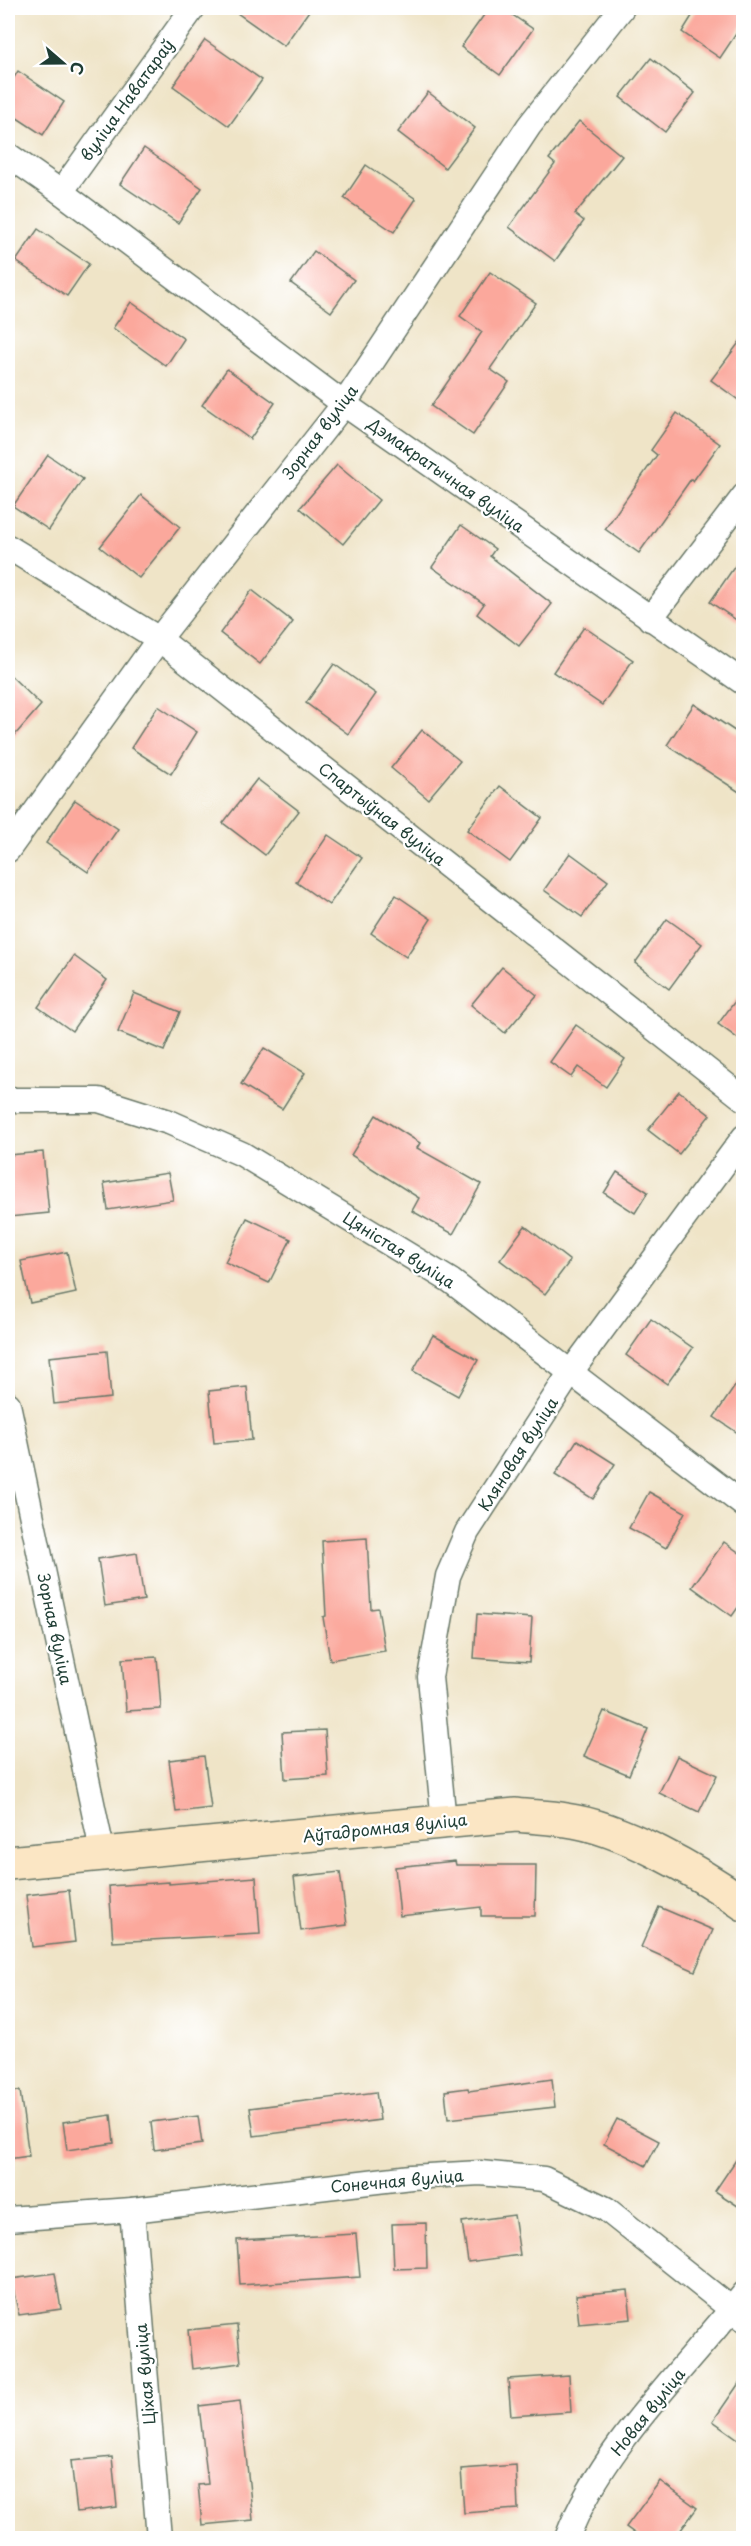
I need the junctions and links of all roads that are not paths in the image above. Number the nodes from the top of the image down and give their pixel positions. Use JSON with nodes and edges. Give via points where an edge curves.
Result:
{"nodes":[{"id":1,"x":193,"y":8,"type":"edge"},
{"id":2,"x":622,"y":8,"type":"edge"},
{"id":3,"x":8,"y":154,"type":"edge"},
{"id":4,"x":62,"y":192,"type":"junction"},
{"id":5,"x":344,"y":404,"type":"junction"},
{"id":6,"x":744,"y":496,"type":"edge"},
{"id":7,"x":8,"y":547,"type":"edge"},
{"id":8,"x":650,"y":619,"type":"junction"},
{"id":9,"x":159,"y":639,"type":"junction"},
{"id":10,"x":744,"y":683,"type":"edge"},
{"id":11,"x":8,"y":850,"type":"edge"},
{"id":12,"x":744,"y":1099,"type":"edge"},
{"id":13,"x":8,"y":1100,"type":"edge"},
{"id":14,"x":744,"y":1137,"type":"edge"},
{"id":15,"x":571,"y":1372,"type":"junction"},
{"id":16,"x":8,"y":1404,"type":"edge"},
{"id":17,"x":744,"y":1505,"type":"edge"},
{"id":18,"x":444,"y":1822,"type":"junction"},
{"id":19,"x":103,"y":1855,"type":"junction"},
{"id":20,"x":8,"y":1863,"type":"edge"},
{"id":21,"x":744,"y":1904,"type":"edge"},
{"id":22,"x":132,"y":2210,"type":"junction"},
{"id":23,"x":8,"y":2219,"type":"edge"},
{"id":24,"x":740,"y":2308,"type":"edge"},
{"id":25,"x":159,"y":2538,"type":"edge"},
{"id":26,"x":567,"y":2538,"type":"edge"}],
"edges":[{"from":1,"to":4,"type":"street","name":"вуліца Наватараў"},
{"from":2,"to":5,"type":"street","name":"Зорная вуліца","via":[[529,126]]},
{"from":3,"to":4,"type":"street","name":"Дэмакратычная вуліца"},
{"from":4,"to":5,"type":"street","name":"Дэмакратычная вуліца"},
{"from":5,"to":8,"type":"street","name":"Дэмакратычная вуліца"},
{"from":5,"to":9,"type":"street","name":"Зорная вуліца"},
{"from":6,"to":8,"type":"street"},
{"from":7,"to":9,"type":"street","name":"Спартыўная вуліца"},
{"from":8,"to":10,"type":"street","name":"Дэмакратычная вуліца"},
{"from":9,"to":11,"type":"street","name":"Зорная вуліца"},
{"from":9,"to":12,"type":"street","name":"Спартыўная вуліца"},
{"from":13,"to":15,"type":"street","name":"Цяністая вуліца","via":[[99,1100],[169,1122],[242,1154],[451,1281]]},
{"from":14,"to":15,"type":"street","name":"Кляновая вуліца"},
{"from":15,"to":17,"type":"street","name":"Цяністая вуліца"},
{"from":15,"to":18,"type":"street","name":"Кляновая вуліца","via":[[467,1532],[448,1576],[430,1677]]},
{"from":16,"to":19,"type":"street","name":"Зорная вуліца"},
{"from":18,"to":19,"type":"street","name":"Аўтадромная вуліца"},
{"from":18,"to":21,"type":"street","name":"Аўтадромная вуліца","via":[[516,1815],[596,1827],[676,1863]]},
{"from":19,"to":20,"type":"street","name":"Аўтадромная вуліца"},
{"from":22,"to":23,"type":"street","name":"Сонечная вуліца"},
{"from":22,"to":24,"type":"street","name":"Сонечная вуліца","via":[[411,2177],[480,2173],[543,2179],[606,2209]]},
{"from":22,"to":25,"type":"street","name":"Ціхая вуліца"},
{"from":24,"to":26,"type":"street","name":"Новая вуліца","via":[[621,2444],[579,2507]]}]}
